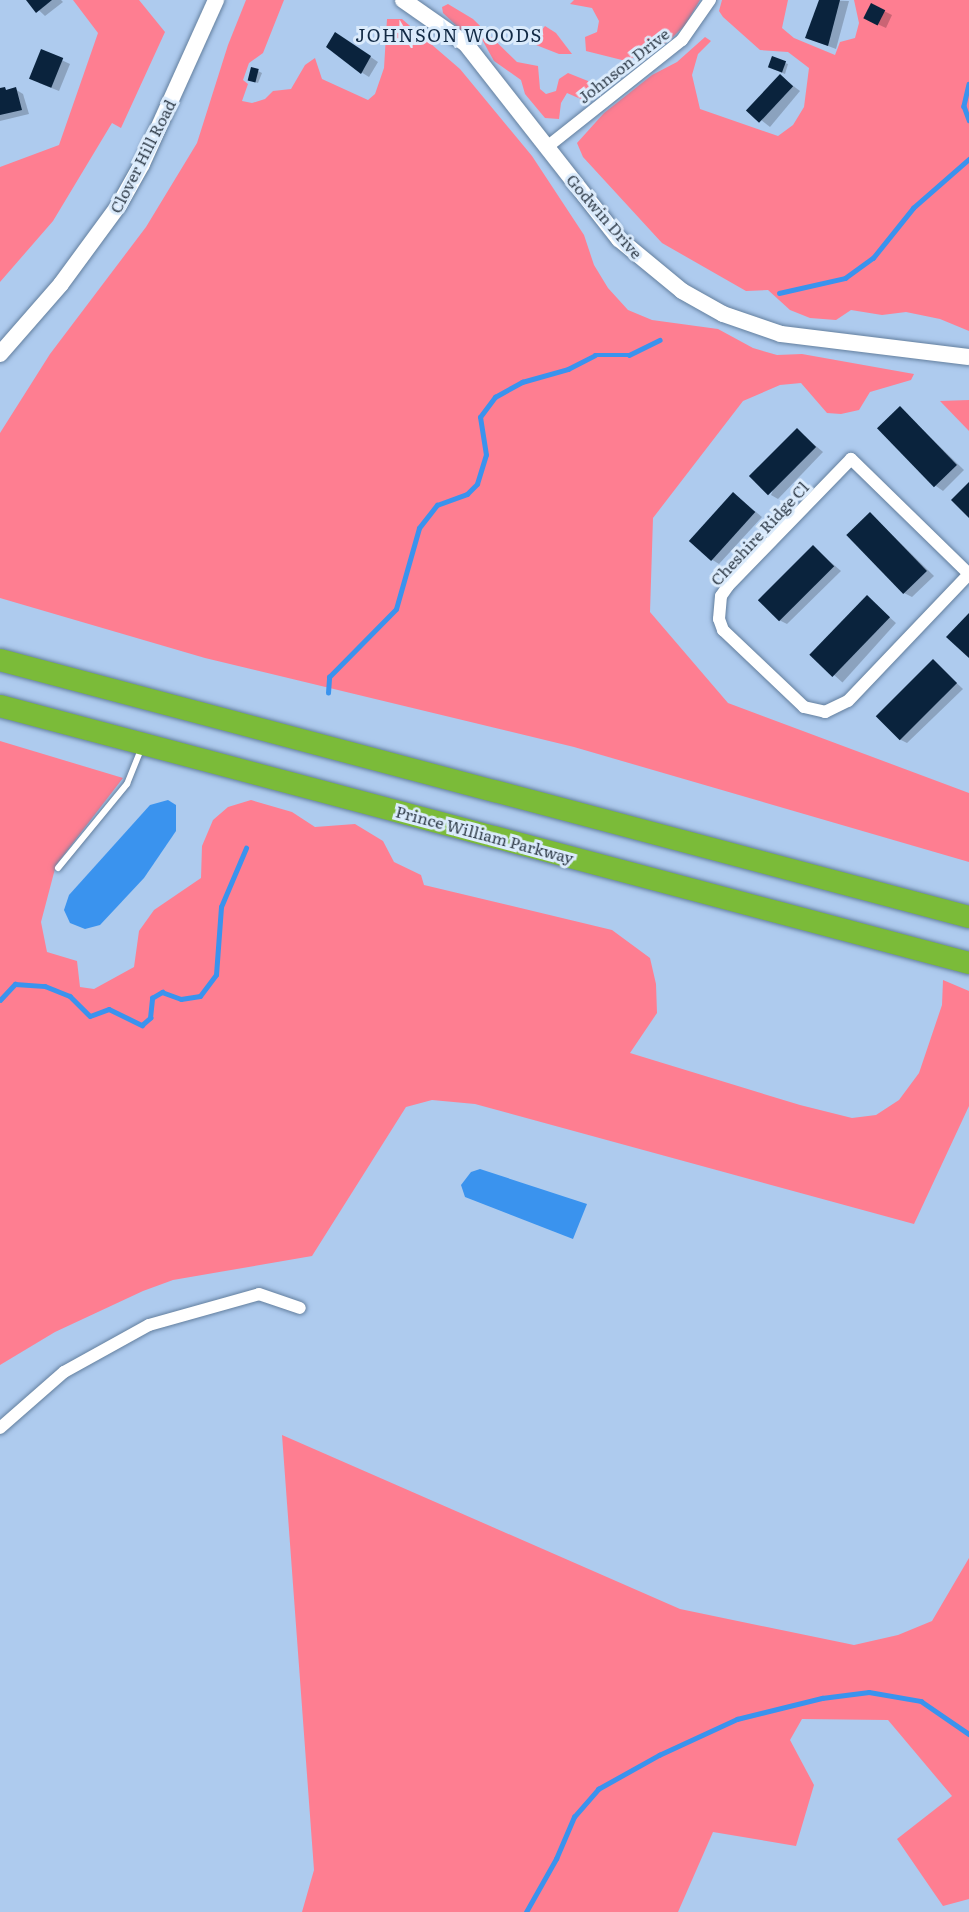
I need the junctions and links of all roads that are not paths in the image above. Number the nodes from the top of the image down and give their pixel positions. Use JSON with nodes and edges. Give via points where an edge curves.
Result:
{"nodes":[{"id":1,"x":216,"y":0,"type":"edge"},
{"id":2,"x":403,"y":0,"type":"edge"},
{"id":3,"x":710,"y":0,"type":"edge"},
{"id":4,"x":547,"y":147,"type":"junction"},
{"id":5,"x":0,"y":354,"type":"edge"},
{"id":6,"x":969,"y":357,"type":"edge"},
{"id":7,"x":969,"y":574,"type":"edge"},
{"id":8,"x":0,"y":660,"type":"edge"},
{"id":9,"x":0,"y":706,"type":"edge"},
{"id":10,"x":143,"y":744,"type":"junction"},
{"id":11,"x":58,"y":868,"type":"dead end"},
{"id":12,"x":969,"y":916,"type":"edge"},
{"id":13,"x":969,"y":963,"type":"edge"},
{"id":14,"x":300,"y":1308,"type":"dead end"},
{"id":15,"x":0,"y":1428,"type":"edge"}],
"edges":[{"from":1,"to":5,"type":"street","name":"Clover Hill Road","via":[[119,205],[61,284]]},
{"from":2,"to":4,"type":"street","name":"Godwin Drive","via":[[466,44]]},
{"from":3,"to":4,"type":"street","name":"Johnson Drive","via":[[682,40]]},
{"from":4,"to":6,"type":"street","name":"Godwin Drive","via":[[639,258],[681,291],[717,312],[748,325],[822,342]]},
{"from":7,"to":7,"type":"street","name":"Cheshire Ridge Cl","via":[[851,459],[728,586],[718,608],[723,630],[804,707],[825,712],[848,701]]},
{"from":8,"to":12,"type":"highway"},
{"from":9,"to":10,"type":"highway","name":"Prince William Parkway"},
{"from":10,"to":11,"type":"lane","via":[[127,784]]},
{"from":10,"to":13,"type":"highway","name":"Prince William Parkway"},
{"from":14,"to":15,"type":"street","via":[[259,1294],[149,1325],[64,1372]]}]}
